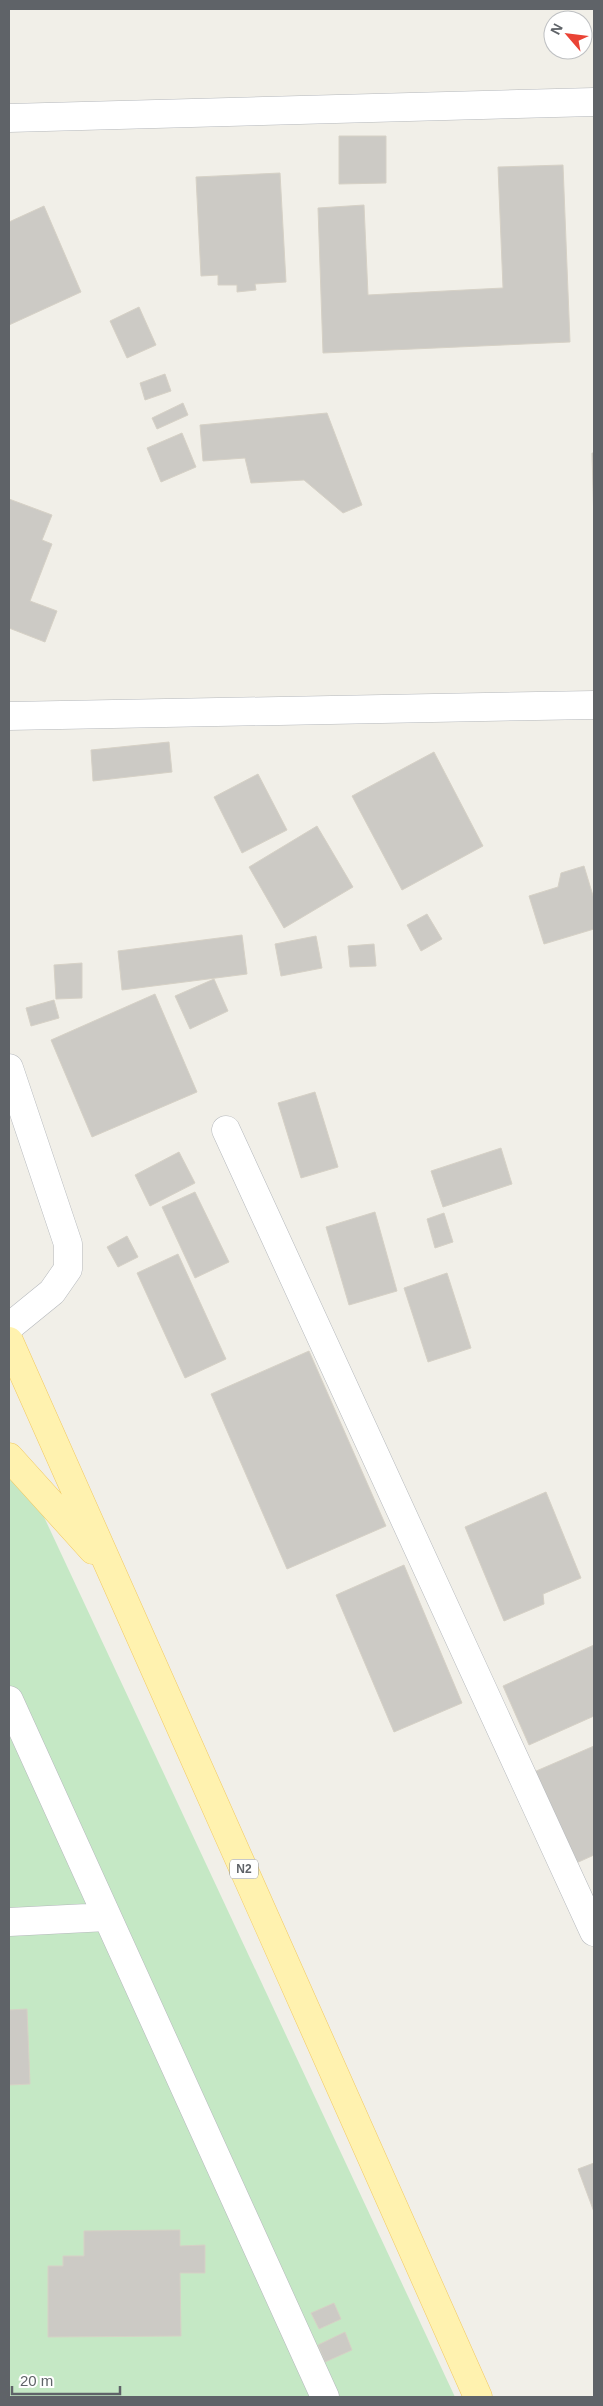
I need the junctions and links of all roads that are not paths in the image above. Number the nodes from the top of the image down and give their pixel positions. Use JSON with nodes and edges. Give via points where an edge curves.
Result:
{"nodes":[{"id":1,"x":594,"y":102,"type":"edge"},
{"id":2,"x":9,"y":118,"type":"edge"},
{"id":3,"x":594,"y":705,"type":"edge"},
{"id":4,"x":9,"y":716,"type":"edge"},
{"id":5,"x":9,"y":1068,"type":"edge"},
{"id":6,"x":226,"y":1130,"type":"dead end"},
{"id":7,"x":9,"y":1327,"type":"edge"},
{"id":8,"x":9,"y":1341,"type":"edge"},
{"id":9,"x":9,"y":1457,"type":"edge"},
{"id":10,"x":110,"y":1570,"type":"junction"},
{"id":11,"x":9,"y":1700,"type":"edge"},
{"id":12,"x":107,"y":1917,"type":"junction"},
{"id":13,"x":9,"y":1922,"type":"edge"},
{"id":14,"x":594,"y":1932,"type":"edge"},
{"id":15,"x":325,"y":2397,"type":"edge"},
{"id":16,"x":478,"y":2397,"type":"edge"}],
"edges":[{"from":1,"to":2,"type":"street"},
{"from":3,"to":4,"type":"street"},
{"from":5,"to":7,"type":"street","via":[[68,1244],[68,1269],[52,1292]]},
{"from":6,"to":14,"type":"street"},
{"from":8,"to":10,"type":"main road","number":"N2"},
{"from":9,"to":10,"type":"main road"},
{"from":10,"to":16,"type":"main road","number":"N2"},
{"from":11,"to":12,"type":"street"},
{"from":12,"to":13,"type":"street"},
{"from":12,"to":15,"type":"street"}]}
